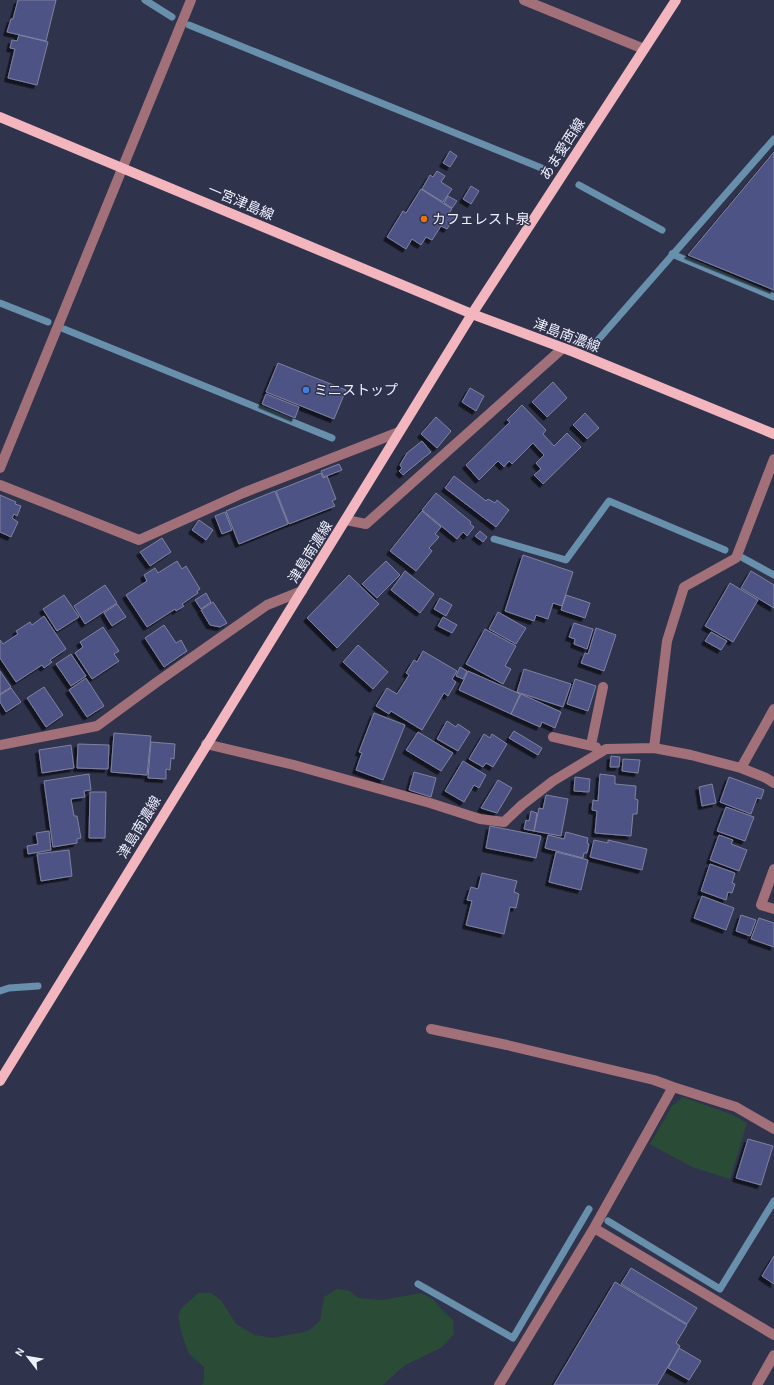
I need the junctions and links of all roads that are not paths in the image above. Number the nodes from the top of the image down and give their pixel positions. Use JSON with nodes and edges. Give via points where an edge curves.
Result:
{"nodes":[{"id":1,"x":191,"y":0,"type":"edge"},
{"id":2,"x":524,"y":0,"type":"edge"},
{"id":3,"x":676,"y":0,"type":"edge"},
{"id":4,"x":644,"y":49,"type":"junction"},
{"id":5,"x":0,"y":117,"type":"edge"},
{"id":6,"x":122,"y":167,"type":"junction"},
{"id":7,"x":472,"y":314,"type":"junction"},
{"id":8,"x":563,"y":348,"type":"junction"},
{"id":9,"x":399,"y":432,"type":"junction"},
{"id":10,"x":774,"y":434,"type":"edge"},
{"id":11,"x":774,"y":459,"type":"edge"},
{"id":12,"x":0,"y":468,"type":"edge"},
{"id":13,"x":0,"y":485,"type":"edge"},
{"id":14,"x":346,"y":520,"type":"junction"},
{"id":15,"x":302,"y":591,"type":"junction"},
{"id":16,"x":603,"y":687,"type":"dead end"},
{"id":17,"x":774,"y":709,"type":"edge"},
{"id":18,"x":553,"y":737,"type":"dead end"},
{"id":19,"x":206,"y":744,"type":"junction"},
{"id":20,"x":0,"y":745,"type":"edge"},
{"id":21,"x":591,"y":745,"type":"junction"},
{"id":22,"x":654,"y":748,"type":"junction"},
{"id":23,"x":606,"y":749,"type":"junction"},
{"id":24,"x":741,"y":768,"type":"junction"},
{"id":25,"x":774,"y":783,"type":"edge"},
{"id":26,"x":774,"y":869,"type":"edge"},
{"id":27,"x":774,"y":909,"type":"edge"},
{"id":28,"x":431,"y":1029,"type":"dead end"},
{"id":29,"x":0,"y":1081,"type":"edge"},
{"id":30,"x":673,"y":1087,"type":"junction"},
{"id":31,"x":774,"y":1129,"type":"edge"},
{"id":32,"x":594,"y":1228,"type":"junction"},
{"id":33,"x":774,"y":1335,"type":"edge"},
{"id":34,"x":774,"y":1355,"type":"edge"},
{"id":35,"x":499,"y":1385,"type":"edge"},
{"id":36,"x":757,"y":1385,"type":"edge"}],
"edges":[{"from":1,"to":6,"type":"street"},
{"from":2,"to":4,"type":"street"},
{"from":3,"to":4,"type":"main road","name":"あま愛西線"},
{"from":4,"to":7,"type":"main road","name":"あま愛西線"},
{"from":5,"to":6,"type":"main road","name":"一宮津島線"},
{"from":6,"to":7,"type":"main road","name":"一宮津島線"},
{"from":6,"to":12,"type":"street"},
{"from":7,"to":8,"type":"main road","name":"津島南濃線"},
{"from":7,"to":9,"type":"main road","name":"津島南濃線"},
{"from":8,"to":10,"type":"main road","name":"津島南濃線"},
{"from":8,"to":14,"type":"street","via":[[366,524]]},
{"from":9,"to":13,"type":"street","via":[[243,493],[139,540]]},
{"from":9,"to":14,"type":"main road","name":"津島南濃線"},
{"from":11,"to":22,"type":"street","via":[[736,558],[684,587],[667,641]]},
{"from":14,"to":15,"type":"main road","name":"津島南濃線"},
{"from":15,"to":19,"type":"main road","name":"津島南濃線"},
{"from":15,"to":20,"type":"street","via":[[267,605],[97,726]]},
{"from":16,"to":21,"type":"street"},
{"from":17,"to":24,"type":"street"},
{"from":18,"to":21,"type":"street"},
{"from":19,"to":23,"type":"street","via":[[294,765],[480,819],[504,822],[553,781]]},
{"from":19,"to":29,"type":"main road","name":"津島南濃線"},
{"from":21,"to":23,"type":"street"},
{"from":22,"to":23,"type":"street"},
{"from":22,"to":24,"type":"street"},
{"from":24,"to":25,"type":"street"},
{"from":26,"to":27,"type":"street","via":[[761,905]]},
{"from":28,"to":30,"type":"street","via":[[654,1080]]},
{"from":30,"to":31,"type":"street","via":[[736,1107]]},
{"from":30,"to":32,"type":"street"},
{"from":32,"to":33,"type":"street"},
{"from":32,"to":35,"type":"street"},
{"from":34,"to":36,"type":"street"}]}
